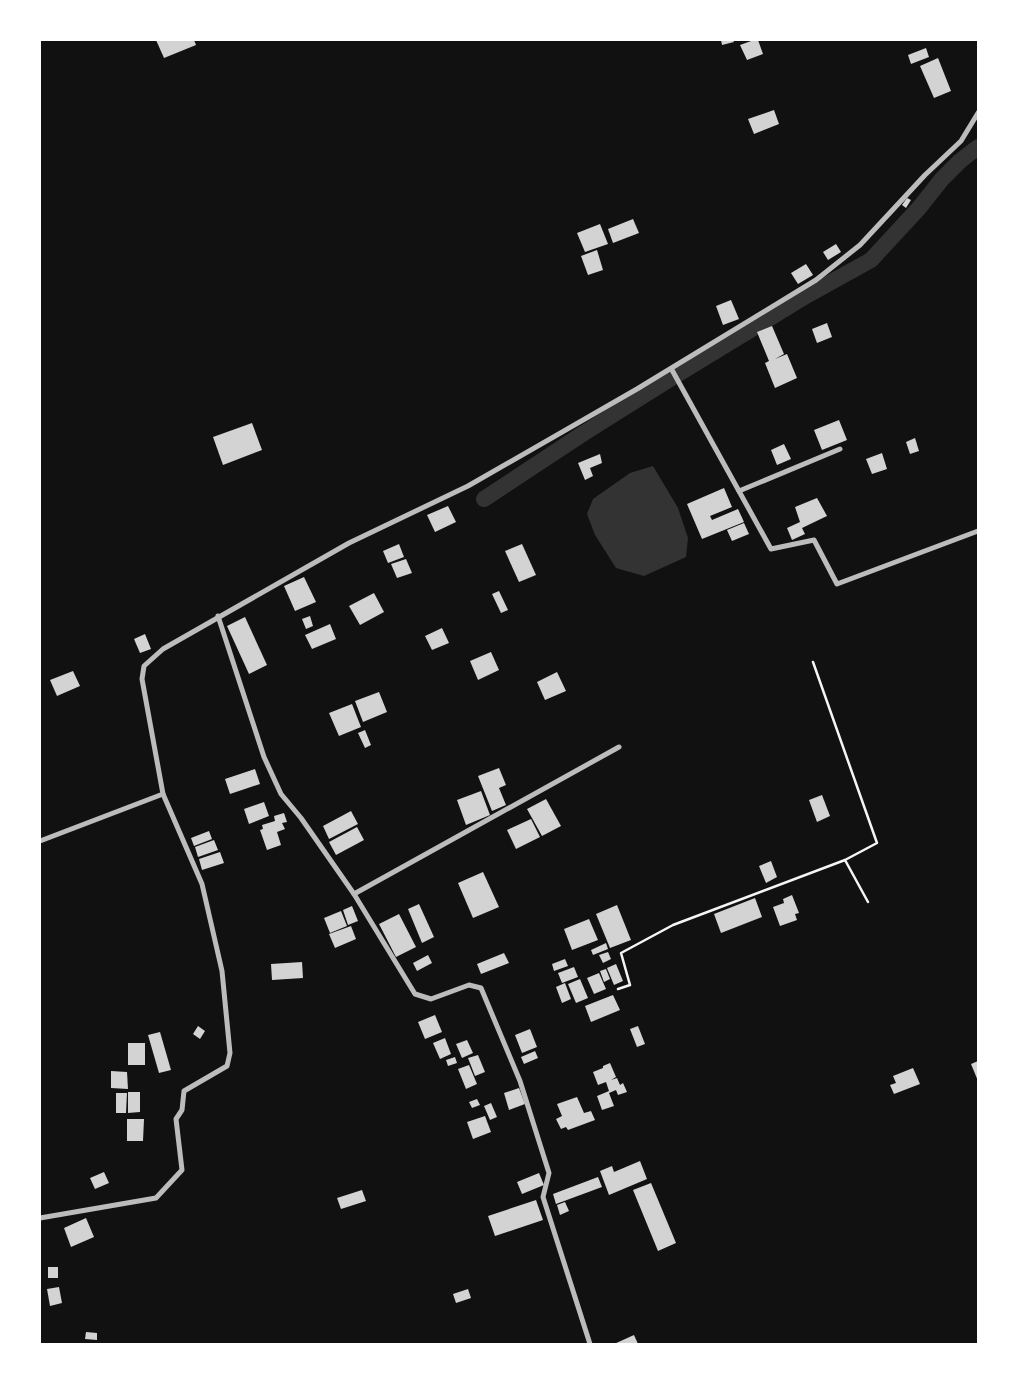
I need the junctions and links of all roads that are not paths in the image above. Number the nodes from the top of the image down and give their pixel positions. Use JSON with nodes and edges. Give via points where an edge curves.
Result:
{"nodes":[{"id":1,"x":978,"y":113,"type":"edge"},
{"id":2,"x":672,"y":370,"type":"dead end"},
{"id":3,"x":840,"y":449,"type":"dead end"},
{"id":4,"x":738,"y":491,"type":"junction"},
{"id":5,"x":978,"y":531,"type":"edge"},
{"id":6,"x":218,"y":616,"type":"junction"},
{"id":7,"x":619,"y":747,"type":"dead end"},
{"id":8,"x":163,"y":794,"type":"junction"},
{"id":9,"x":40,"y":841,"type":"edge"},
{"id":10,"x":354,"y":894,"type":"junction"},
{"id":11,"x":40,"y":1218,"type":"edge"},
{"id":12,"x":590,"y":1344,"type":"edge"}],
"edges":[{"from":1,"to":6,"type":"street","via":[[961,141],[860,245],[816,280],[637,389],[468,486],[349,543]]},
{"from":2,"to":4,"type":"street"},
{"from":3,"to":4,"type":"street"},
{"from":4,"to":5,"type":"street","via":[[771,549],[814,540],[837,584]]},
{"from":6,"to":8,"type":"street","via":[[163,649],[144,666],[142,680]]},
{"from":6,"to":10,"type":"street","via":[[264,757],[281,794]]},
{"from":7,"to":10,"type":"street"},
{"from":8,"to":9,"type":"street"},
{"from":8,"to":11,"type":"street","via":[[202,884],[222,971],[230,1053],[227,1066],[184,1091],[182,1110],[176,1119],[182,1170],[156,1198]]},
{"from":10,"to":12,"type":"street","via":[[415,994],[431,999],[469,985],[481,988],[520,1081],[549,1173],[542,1197]]}]}
